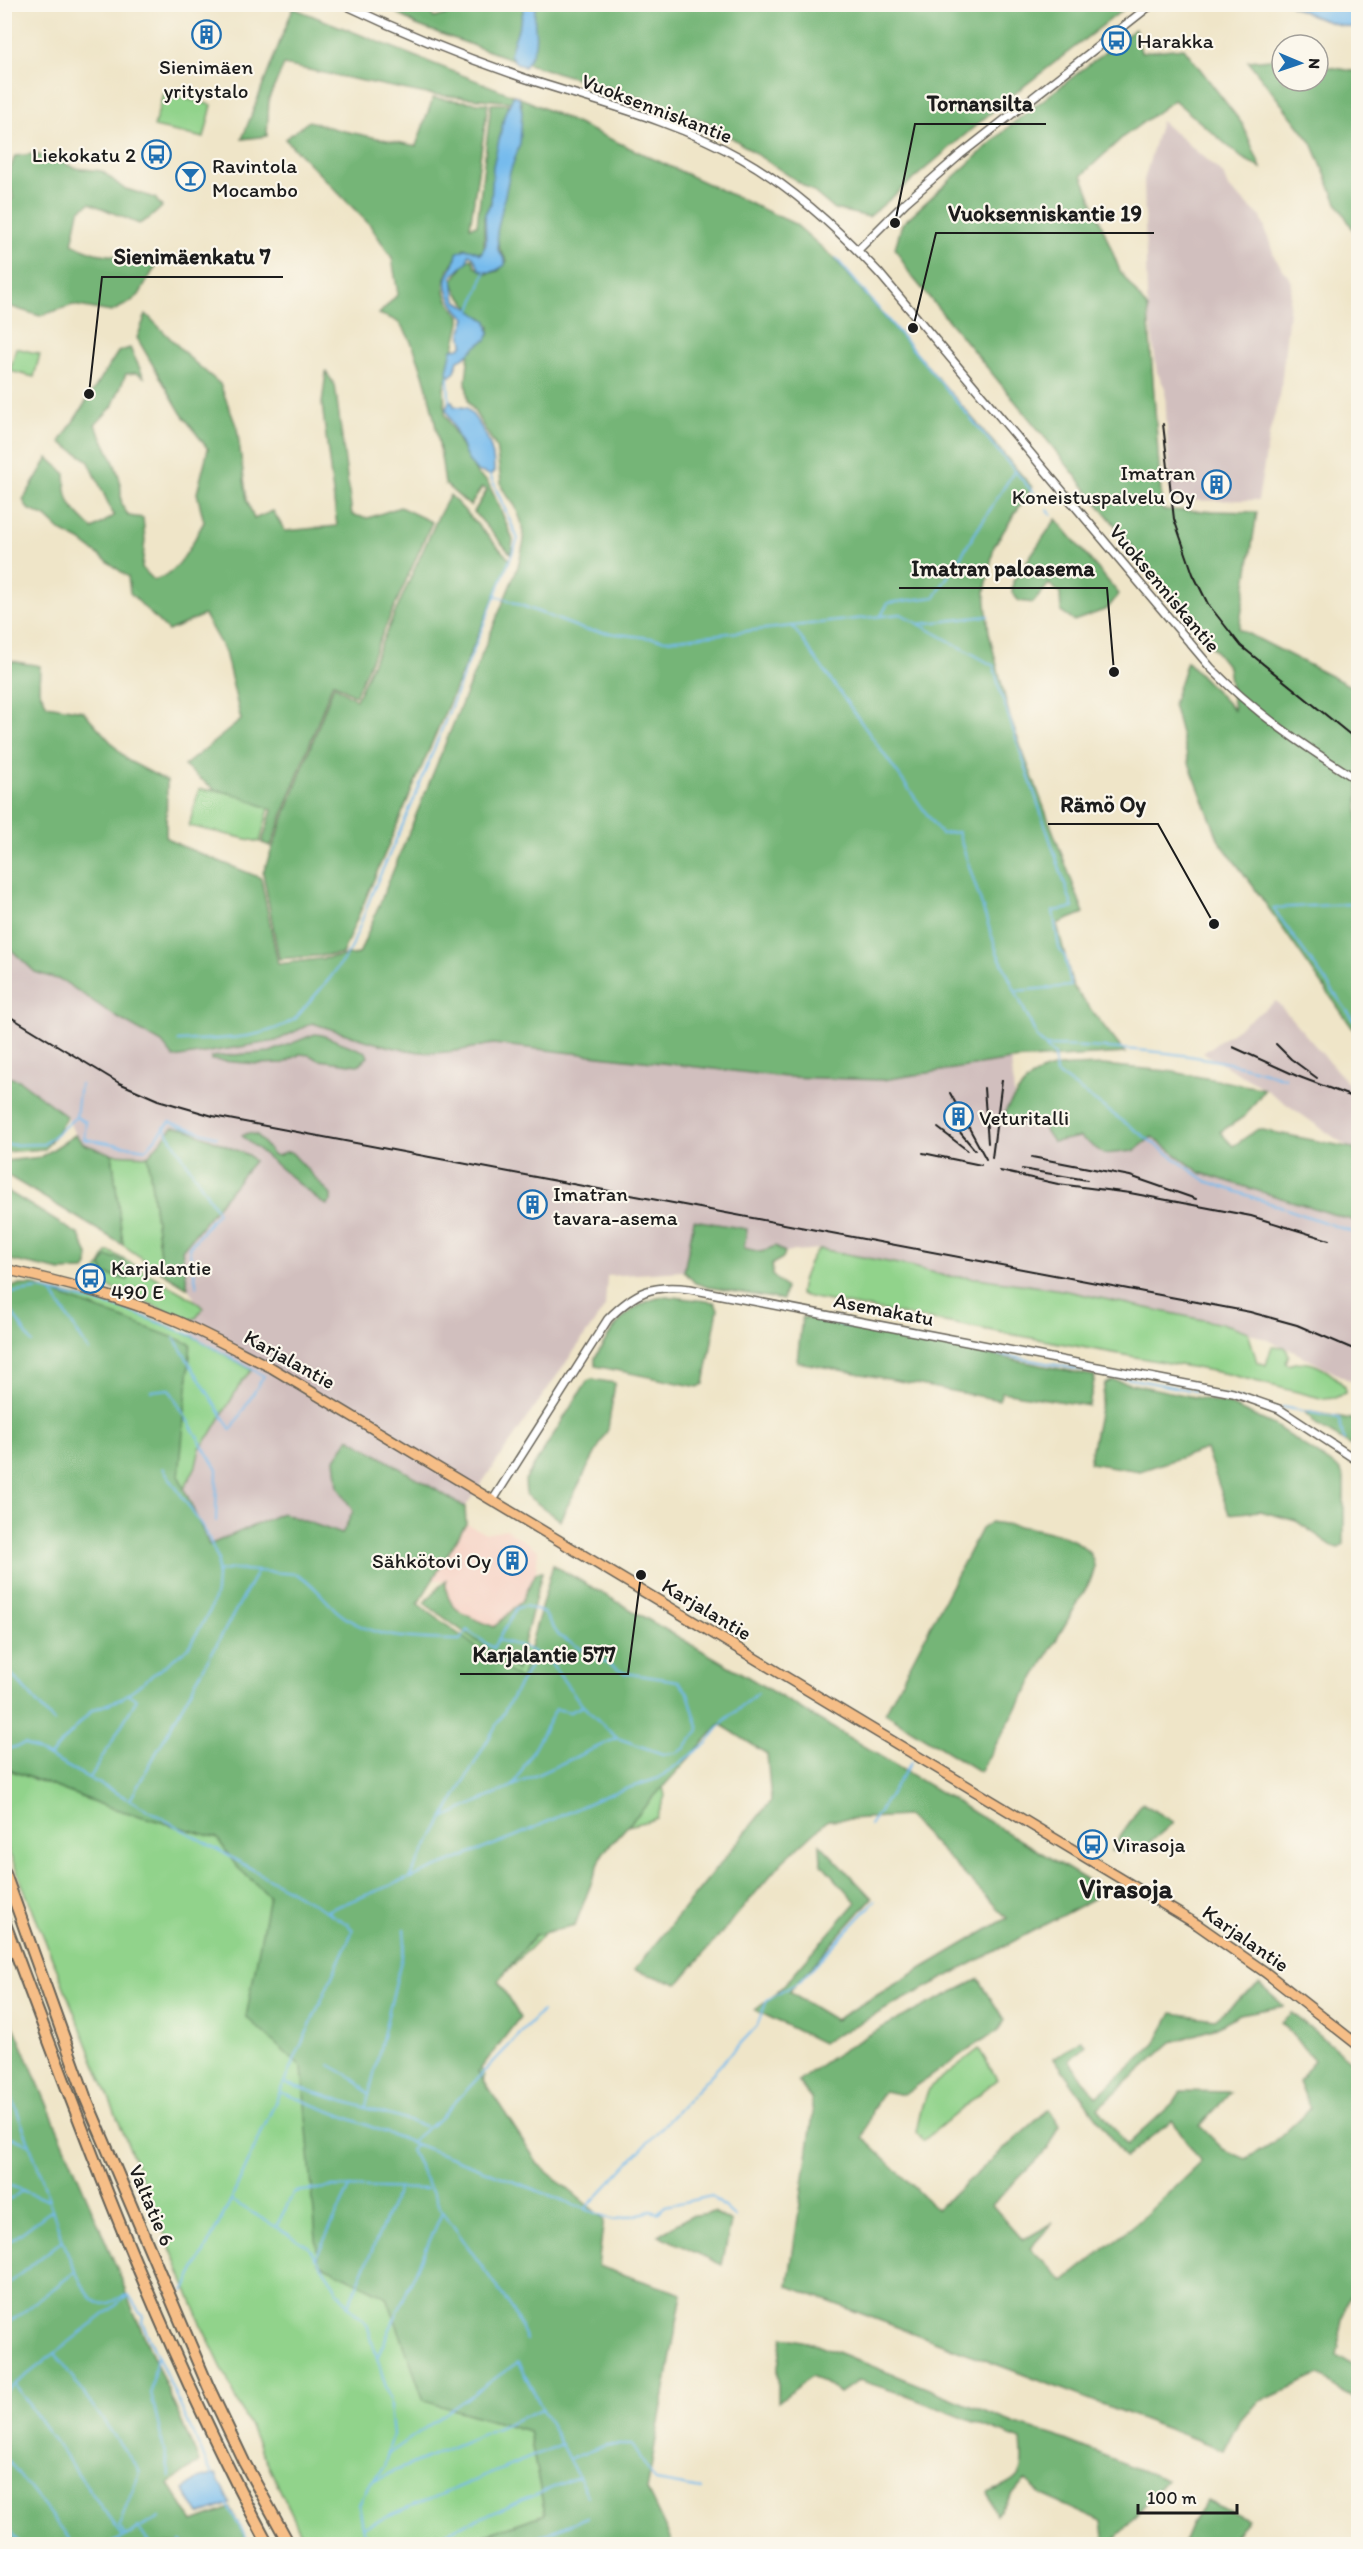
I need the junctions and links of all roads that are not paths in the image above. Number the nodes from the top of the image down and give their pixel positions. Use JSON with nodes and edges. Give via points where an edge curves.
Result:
{"nodes":[{"id":1,"x":343,"y":4,"type":"edge"},
{"id":2,"x":1155,"y":4,"type":"edge"},
{"id":3,"x":858,"y":250,"type":"junction"},
{"id":4,"x":1359,"y":780,"type":"edge"},
{"id":5,"x":4,"y":1269,"type":"edge"},
{"id":6,"x":1359,"y":1461,"type":"edge"},
{"id":7,"x":493,"y":1500,"type":"junction"},
{"id":8,"x":4,"y":1870,"type":"edge"},
{"id":9,"x":4,"y":1921,"type":"edge"},
{"id":10,"x":1359,"y":2045,"type":"edge"},
{"id":11,"x":268,"y":2544,"type":"edge"},
{"id":12,"x":289,"y":2544,"type":"edge"}],
"edges":[{"from":1,"to":3,"type":"street","name":"Vuoksenniskantie","via":[[461,55],[662,123],[742,158],[793,194]]},
{"from":2,"to":3,"type":"street","via":[[961,154]]},
{"from":3,"to":4,"type":"street","name":"Vuoksenniskantie","via":[[1211,668],[1265,718]]},
{"from":5,"to":7,"type":"main road","name":"Karjalantie","via":[[96,1292],[210,1336],[312,1391]]},
{"from":6,"to":7,"type":"street","name":"Asemakatu","via":[[1279,1409],[1233,1393],[699,1290],[659,1287],[629,1300],[608,1319]]},
{"from":7,"to":10,"type":"main road","name":"Karjalantie","via":[[1198,1925]]},
{"from":8,"to":12,"type":"highway","name":"Valtatie 6","via":[[86,2099],[208,2386]]},
{"from":9,"to":11,"type":"highway","name":"Valtatie 6","via":[[150,2297],[200,2410]]}]}
